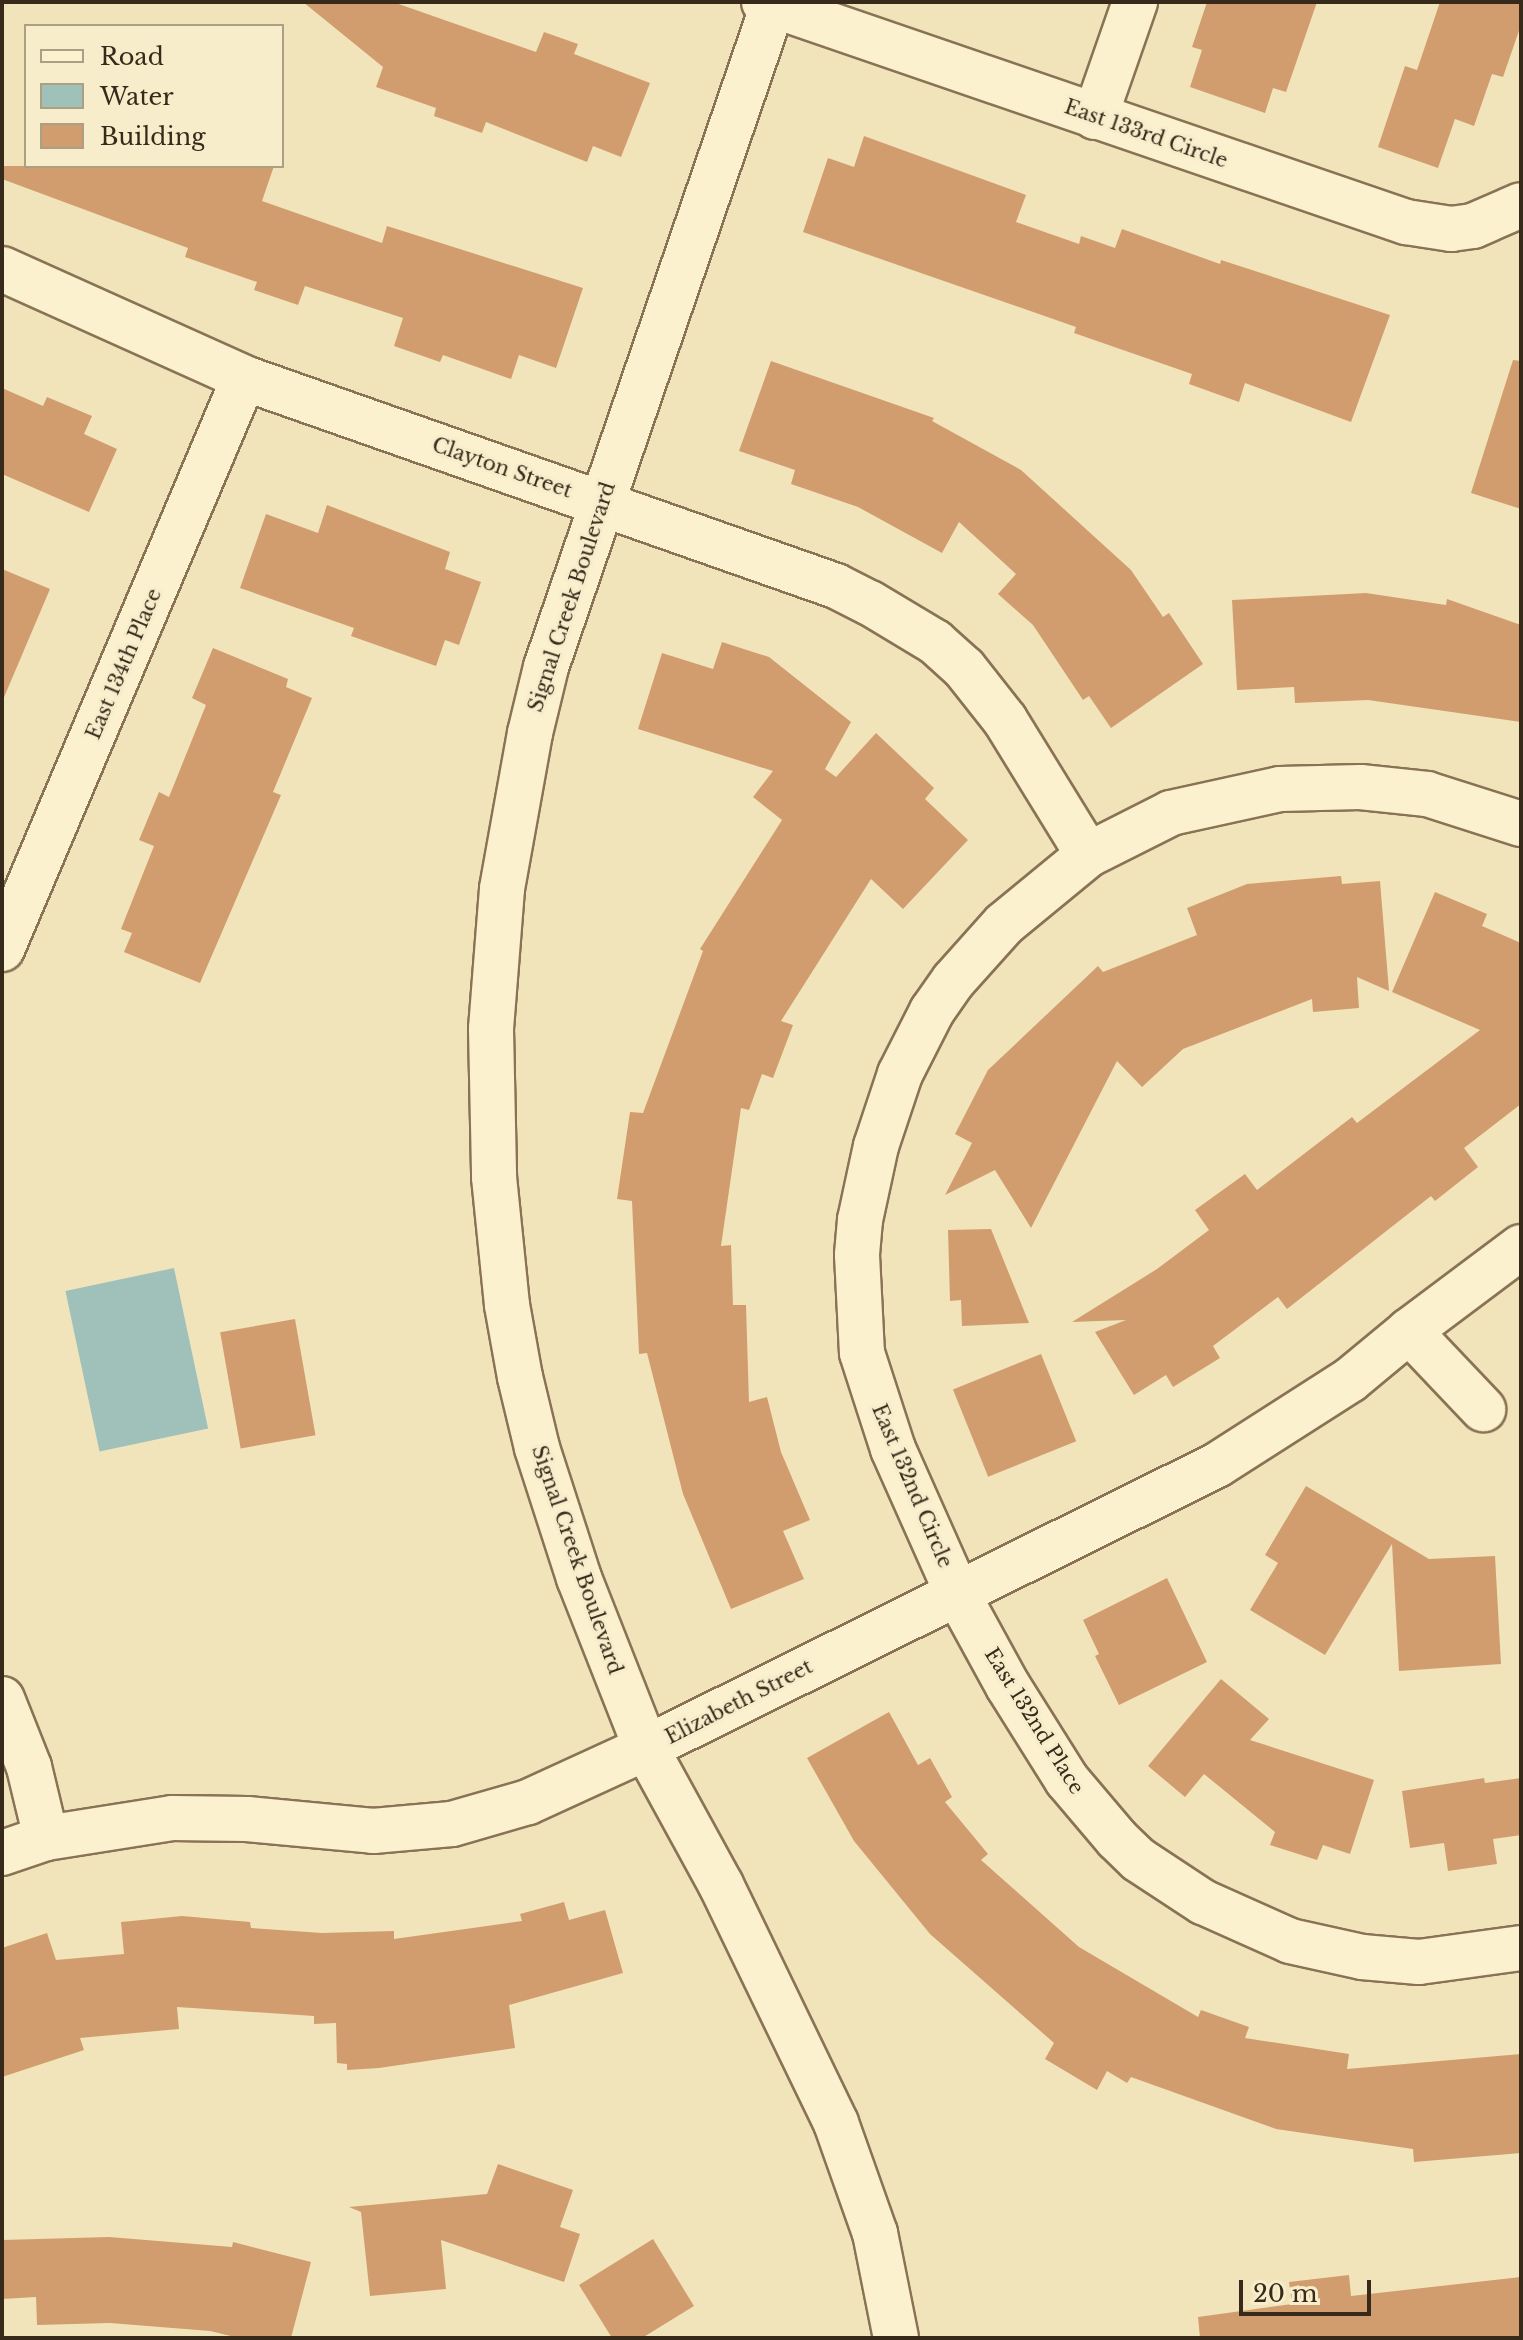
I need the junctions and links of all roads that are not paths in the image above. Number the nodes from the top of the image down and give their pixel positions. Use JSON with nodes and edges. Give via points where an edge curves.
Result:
{"nodes":[{"id":1,"x":1135,"y":2,"type":"edge"},
{"id":2,"x":770,"y":3,"type":"edge"},
{"id":3,"x":1095,"y":117,"type":"junction"},
{"id":4,"x":1521,"y":205,"type":"edge"},
{"id":5,"x":2,"y":269,"type":"edge"},
{"id":6,"x":244,"y":378,"type":"junction"},
{"id":7,"x":601,"y":502,"type":"junction"},
{"id":8,"x":1521,"y":824,"type":"edge"},
{"id":9,"x":1088,"y":855,"type":"junction"},
{"id":10,"x":2,"y":949,"type":"edge"},
{"id":11,"x":1521,"y":1247,"type":"edge"},
{"id":12,"x":1409,"y":1331,"type":"junction"},
{"id":13,"x":1483,"y":1409,"type":"dead end"},
{"id":14,"x":957,"y":1593,"type":"junction"},
{"id":15,"x":2,"y":1699,"type":"edge"},
{"id":16,"x":646,"y":1748,"type":"junction"},
{"id":17,"x":46,"y":1838,"type":"junction"},
{"id":18,"x":2,"y":1853,"type":"edge"},
{"id":19,"x":1521,"y":1948,"type":"edge"},
{"id":20,"x":896,"y":2338,"type":"edge"}],
"edges":[{"from":1,"to":3,"type":"street"},
{"from":2,"to":3,"type":"street","name":"East 133rd Circle"},
{"from":2,"to":7,"type":"street","name":"Signal Creek Boulevard"},
{"from":3,"to":4,"type":"street","name":"East 133rd Circle","via":[[1406,222],[1451,229],[1473,226]]},
{"from":5,"to":6,"type":"street","name":"Clayton Street"},
{"from":6,"to":7,"type":"street","name":"Clayton Street"},
{"from":6,"to":10,"type":"street","name":"East 134th Place"},
{"from":7,"to":9,"type":"street","name":"Clayton Street","via":[[836,586],[935,642],[964,668],[1005,720]]},
{"from":7,"to":16,"type":"street","name":"Signal Creek Boulevard","via":[[546,667],[514,808],[491,1029],[494,1177],[507,1305],[537,1448],[579,1578]]},
{"from":8,"to":9,"type":"street","name":"East 132nd Circle","via":[[1427,794],[1360,787],[1280,789],[1171,813]]},
{"from":9,"to":14,"type":"street","name":"East 132nd Circle","via":[[1004,924],[932,1011],[900,1074],[876,1146],[860,1220],[858,1321],[871,1386]]},
{"from":11,"to":12,"type":"street","name":"Elizabeth Street"},
{"from":12,"to":13,"type":"street"},
{"from":12,"to":14,"type":"street","name":"Elizabeth Street","via":[[1350,1380],[1217,1465]]},
{"from":14,"to":16,"type":"street","name":"Elizabeth Street"},
{"from":14,"to":19,"type":"street","name":"East 132nd Place","via":[[1067,1780],[1139,1860],[1203,1902],[1290,1941],[1362,1957],[1419,1962]]},
{"from":15,"to":17,"type":"street","via":[[29,1767]]},
{"from":16,"to":17,"type":"street","name":"Elizabeth Street","via":[[528,1802],[452,1824],[373,1831],[172,1818]]},
{"from":16,"to":20,"type":"street","name":"Signal Creek Boulevard","via":[[721,1885],[836,2123],[875,2233]]},
{"from":17,"to":18,"type":"street","name":"Elizabeth Street"}]}
